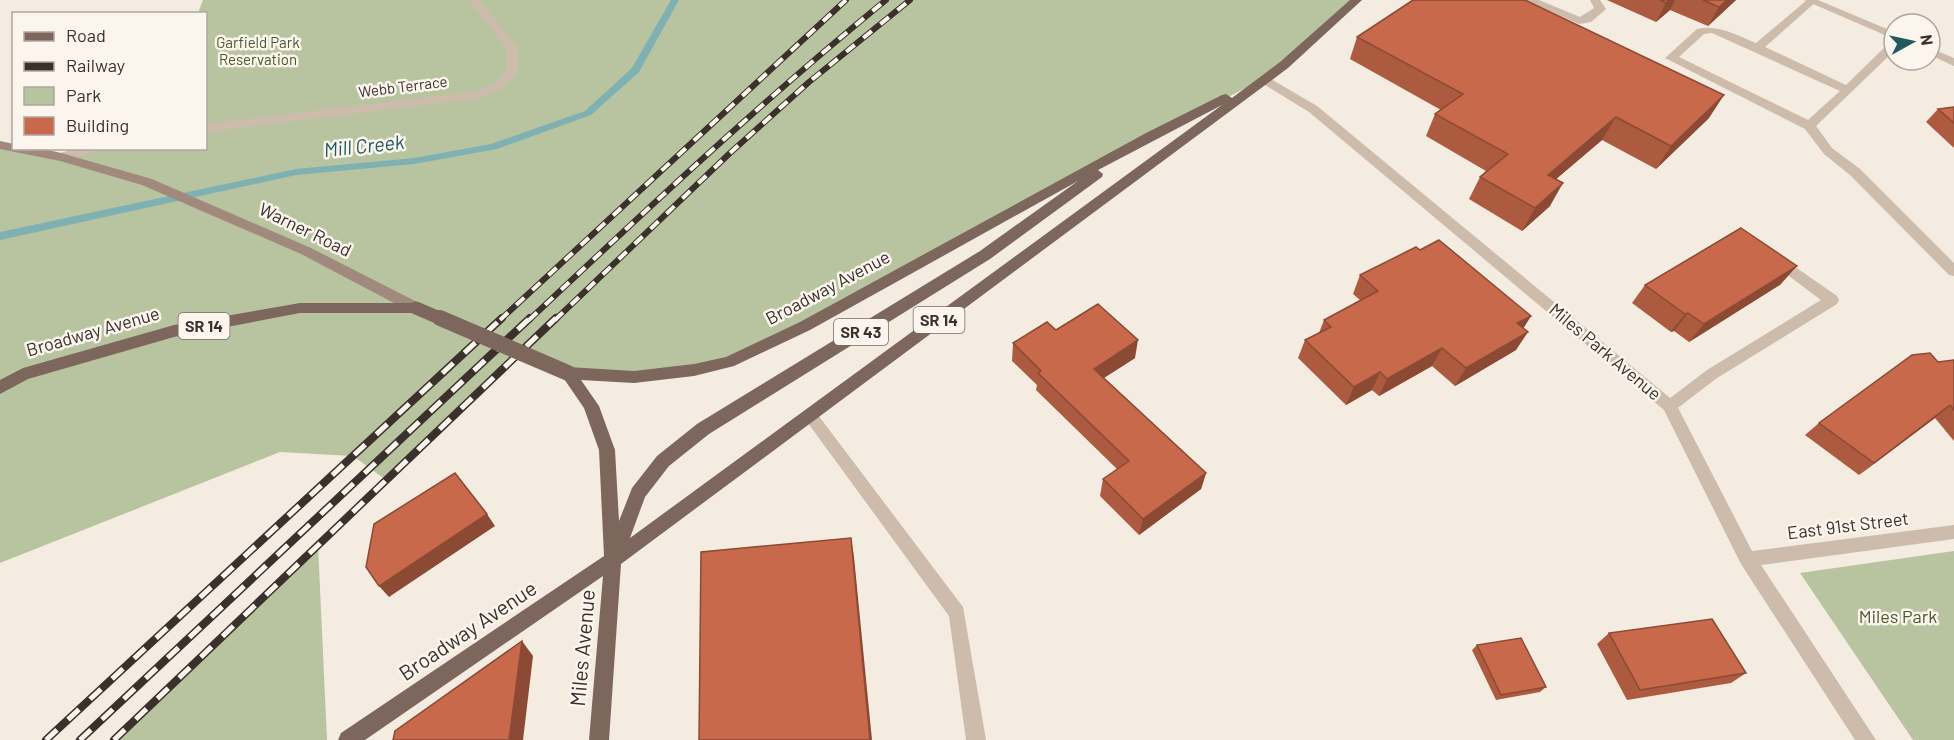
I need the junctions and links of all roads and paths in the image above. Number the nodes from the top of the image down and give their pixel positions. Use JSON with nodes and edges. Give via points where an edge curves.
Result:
{"nodes":[{"id":1,"x":474,"y":0,"type":"edge"},
{"id":2,"x":1357,"y":0,"type":"edge"},
{"id":3,"x":1530,"y":0,"type":"edge"},
{"id":4,"x":1595,"y":0,"type":"edge"},
{"id":5,"x":1810,"y":1,"type":"edge"},
{"id":6,"x":1882,"y":31,"type":"edge"},
{"id":7,"x":1756,"y":48,"type":"junction"},
{"id":8,"x":1882,"y":56,"type":"edge"},
{"id":9,"x":1264,"y":79,"type":"junction"},
{"id":10,"x":1848,"y":90,"type":"junction"},
{"id":11,"x":1809,"y":126,"type":"junction"},
{"id":12,"x":207,"y":128,"type":"edge"},
{"id":13,"x":1150,"y":136,"type":"junction"},
{"id":14,"x":25,"y":150,"type":"edge"},
{"id":15,"x":87,"y":150,"type":"edge"},
{"id":16,"x":61,"y":157,"type":"junction"},
{"id":17,"x":1770,"y":254,"type":"edge"},
{"id":18,"x":1954,"y":271,"type":"edge"},
{"id":19,"x":416,"y":308,"type":"junction"},
{"id":20,"x":568,"y":373,"type":"junction"},
{"id":21,"x":0,"y":387,"type":"edge"},
{"id":22,"x":1670,"y":406,"type":"junction"},
{"id":23,"x":810,"y":415,"type":"junction"},
{"id":24,"x":1954,"y":532,"type":"edge"},
{"id":25,"x":1747,"y":559,"type":"junction"},
{"id":26,"x":613,"y":560,"type":"junction"},
{"id":27,"x":348,"y":740,"type":"edge"},
{"id":28,"x":599,"y":740,"type":"edge"},
{"id":29,"x":976,"y":740,"type":"edge"},
{"id":30,"x":1866,"y":740,"type":"edge"}],
"edges":[{"from":1,"to":12,"type":"street","name":"Webb Terrace","via":[[512,48],[513,71],[498,86],[479,94]]},
{"from":2,"to":9,"type":"main road","name":"Broadway Avenue","number":"SR 14"},
{"from":3,"to":4,"type":"street","via":[[1579,21],[1587,20],[1600,9]]},
{"from":5,"to":6,"type":"street"},
{"from":5,"to":7,"type":"street"},
{"from":7,"to":10,"type":"street"},
{"from":7,"to":11,"type":"street","via":[[1713,30],[1701,31],[1671,58]]},
{"from":8,"to":10,"type":"street"},
{"from":9,"to":13,"type":"main road","name":"Broadway Avenue","number":"SR 14"},
{"from":9,"to":22,"type":"street","name":"Miles Park Avenue","via":[[1313,109]]},
{"from":9,"to":23,"type":"main road","name":"Broadway Avenue","number":"SR 14"},
{"from":10,"to":11,"type":"street"},
{"from":11,"to":18,"type":"street","via":[[1828,151],[1855,172]]},
{"from":13,"to":20,"type":"main road","name":"Broadway Avenue","number":"SR 14","via":[[805,326],[729,363],[634,376]]},
{"from":13,"to":26,"type":"main road","number":"SR 43","via":[[985,255],[703,429],[663,461],[638,493]]},
{"from":14,"to":16,"type":"main road","name":"Warner Road"},
{"from":15,"to":16,"type":"street"},
{"from":16,"to":19,"type":"main road","name":"Warner Road","via":[[147,182],[306,250]]},
{"from":17,"to":22,"type":"street","via":[[1832,300],[1712,374]]},
{"from":19,"to":20,"type":"main road","name":"Warner Road","number":"SR 14","bridge":true},
{"from":19,"to":21,"type":"main road","name":"Broadway Avenue","number":"SR 14","via":[[300,308],[186,329],[23,374]]},
{"from":20,"to":26,"type":"main road","via":[[591,406],[607,450]]},
{"from":22,"to":25,"type":"street","name":"Miles Park Avenue"},
{"from":23,"to":26,"type":"main road","name":"Broadway Avenue","number":"SR 14"},
{"from":23,"to":29,"type":"street","via":[[957,613]]},
{"from":24,"to":25,"type":"street","name":"East 91st Street"},
{"from":25,"to":30,"type":"street","name":"Miles Park Avenue"},
{"from":26,"to":27,"type":"main road","name":"Broadway Avenue","number":"SR 14"},
{"from":26,"to":28,"type":"main road","name":"Miles Avenue","number":"SR 43"}]}
